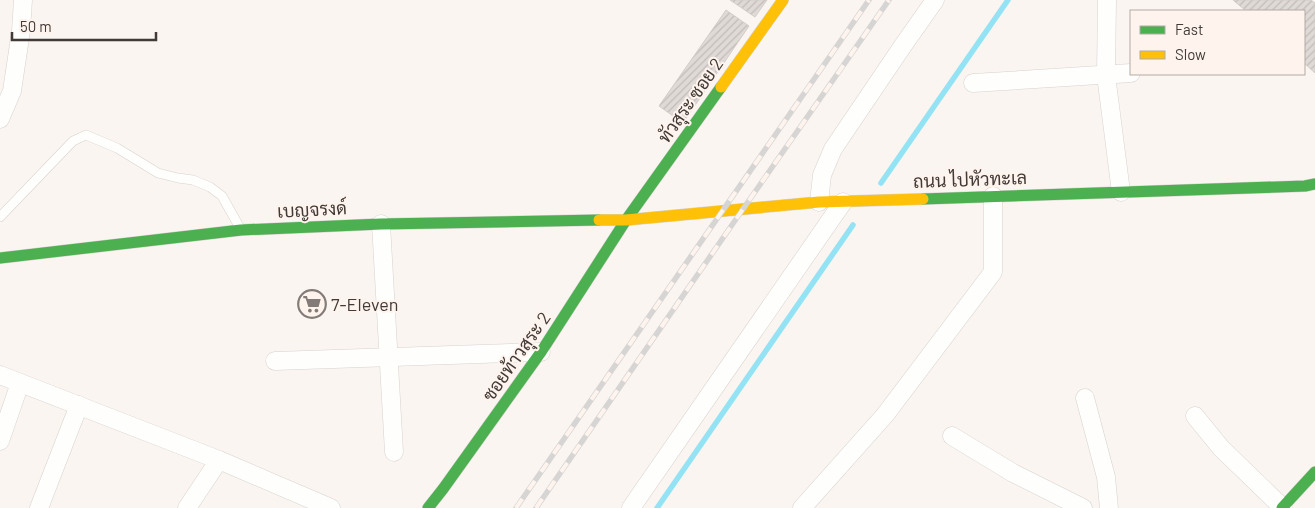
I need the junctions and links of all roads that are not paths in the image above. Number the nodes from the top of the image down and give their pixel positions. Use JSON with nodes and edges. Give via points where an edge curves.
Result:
{"nodes":[{"id":1,"x":23,"y":0,"type":"edge"},
{"id":2,"x":783,"y":0,"type":"edge"},
{"id":3,"x":935,"y":0,"type":"edge"},
{"id":4,"x":1107,"y":0,"type":"edge"},
{"id":5,"x":1130,"y":73,"type":"edge"},
{"id":6,"x":1106,"y":75,"type":"junction"},
{"id":7,"x":973,"y":83,"type":"dead end"},
{"id":8,"x":0,"y":119,"type":"edge"},
{"id":9,"x":1315,"y":184,"type":"edge"},
{"id":10,"x":1121,"y":192,"type":"junction"},
{"id":11,"x":993,"y":196,"type":"junction"},
{"id":12,"x":820,"y":202,"type":"junction"},
{"id":13,"x":844,"y":202,"type":"junction"},
{"id":14,"x":0,"y":217,"type":"edge"},
{"id":15,"x":626,"y":220,"type":"junction"},
{"id":16,"x":381,"y":224,"type":"junction"},
{"id":17,"x":241,"y":230,"type":"junction"},
{"id":18,"x":2,"y":255,"type":"edge"},
{"id":19,"x":541,"y":352,"type":"junction"},
{"id":20,"x":388,"y":358,"type":"junction"},
{"id":21,"x":275,"y":362,"type":"dead end"},
{"id":22,"x":0,"y":375,"type":"edge"},
{"id":23,"x":20,"y":383,"type":"junction"},
{"id":24,"x":1085,"y":398,"type":"dead end"},
{"id":25,"x":79,"y":405,"type":"junction"},
{"id":26,"x":1195,"y":416,"type":"dead end"},
{"id":27,"x":952,"y":436,"type":"dead end"},
{"id":28,"x":0,"y":441,"type":"edge"},
{"id":29,"x":394,"y":452,"type":"dead end"},
{"id":30,"x":219,"y":460,"type":"junction"},
{"id":31,"x":1315,"y":472,"type":"edge"},
{"id":32,"x":39,"y":508,"type":"edge"},
{"id":33,"x":187,"y":508,"type":"edge"},
{"id":34,"x":332,"y":508,"type":"edge"},
{"id":35,"x":428,"y":508,"type":"edge"},
{"id":36,"x":631,"y":508,"type":"edge"},
{"id":37,"x":802,"y":508,"type":"edge"},
{"id":38,"x":1083,"y":508,"type":"edge"},
{"id":39,"x":1110,"y":508,"type":"edge"},
{"id":40,"x":1283,"y":508,"type":"edge"}],
"edges":[{"from":1,"to":8,"type":"street","via":[[12,91]]},
{"from":2,"to":15,"type":"street","name":"ทัวสุระ ซอย 2"},
{"from":3,"to":12,"type":"street","via":[[833,149],[822,175]]},
{"from":4,"to":6,"type":"street"},
{"from":5,"to":6,"type":"street"},
{"from":6,"to":7,"type":"street"},
{"from":6,"to":10,"type":"street"},
{"from":9,"to":10,"type":"street","name":"ถนน ไปหัวทะเล"},
{"from":10,"to":11,"type":"street","name":"ถนน ไปหัวทะเล"},
{"from":11,"to":13,"type":"street","name":"ถนน ไปหัวทะเล"},
{"from":11,"to":37,"type":"street","via":[[993,272],[885,415]]},
{"from":12,"to":13,"type":"street","name":"ถนน ไปหัวทะเล"},
{"from":12,"to":15,"type":"street","name":"ถนน ไปหัวทะเล"},
{"from":13,"to":36,"type":"street"},
{"from":14,"to":17,"type":"lane","via":[[73,141],[86,135],[117,148],[158,173],[210,187],[222,196]]},
{"from":15,"to":16,"type":"street","name":"เบญจรงด์"},
{"from":15,"to":19,"type":"street","name":"ซอยท้าวสุระ 2"},
{"from":16,"to":17,"type":"street","name":"เบญจรงด์"},
{"from":16,"to":20,"type":"street"},
{"from":17,"to":18,"type":"street","name":"เบญจรงด์"},
{"from":19,"to":20,"type":"street"},
{"from":19,"to":35,"type":"street","name":"ซอยท้าวสุระ 2"},
{"from":20,"to":21,"type":"street"},
{"from":20,"to":29,"type":"street"},
{"from":22,"to":23,"type":"street"},
{"from":23,"to":25,"type":"street"},
{"from":23,"to":28,"type":"street"},
{"from":24,"to":39,"type":"street","via":[[1106,477]]},
{"from":25,"to":30,"type":"street"},
{"from":25,"to":32,"type":"street"},
{"from":26,"to":40,"type":"street","via":[[1221,448]]},
{"from":27,"to":38,"type":"street","via":[[1013,473]]},
{"from":30,"to":33,"type":"street"},
{"from":30,"to":34,"type":"street"},
{"from":31,"to":40,"type":"street"}]}
